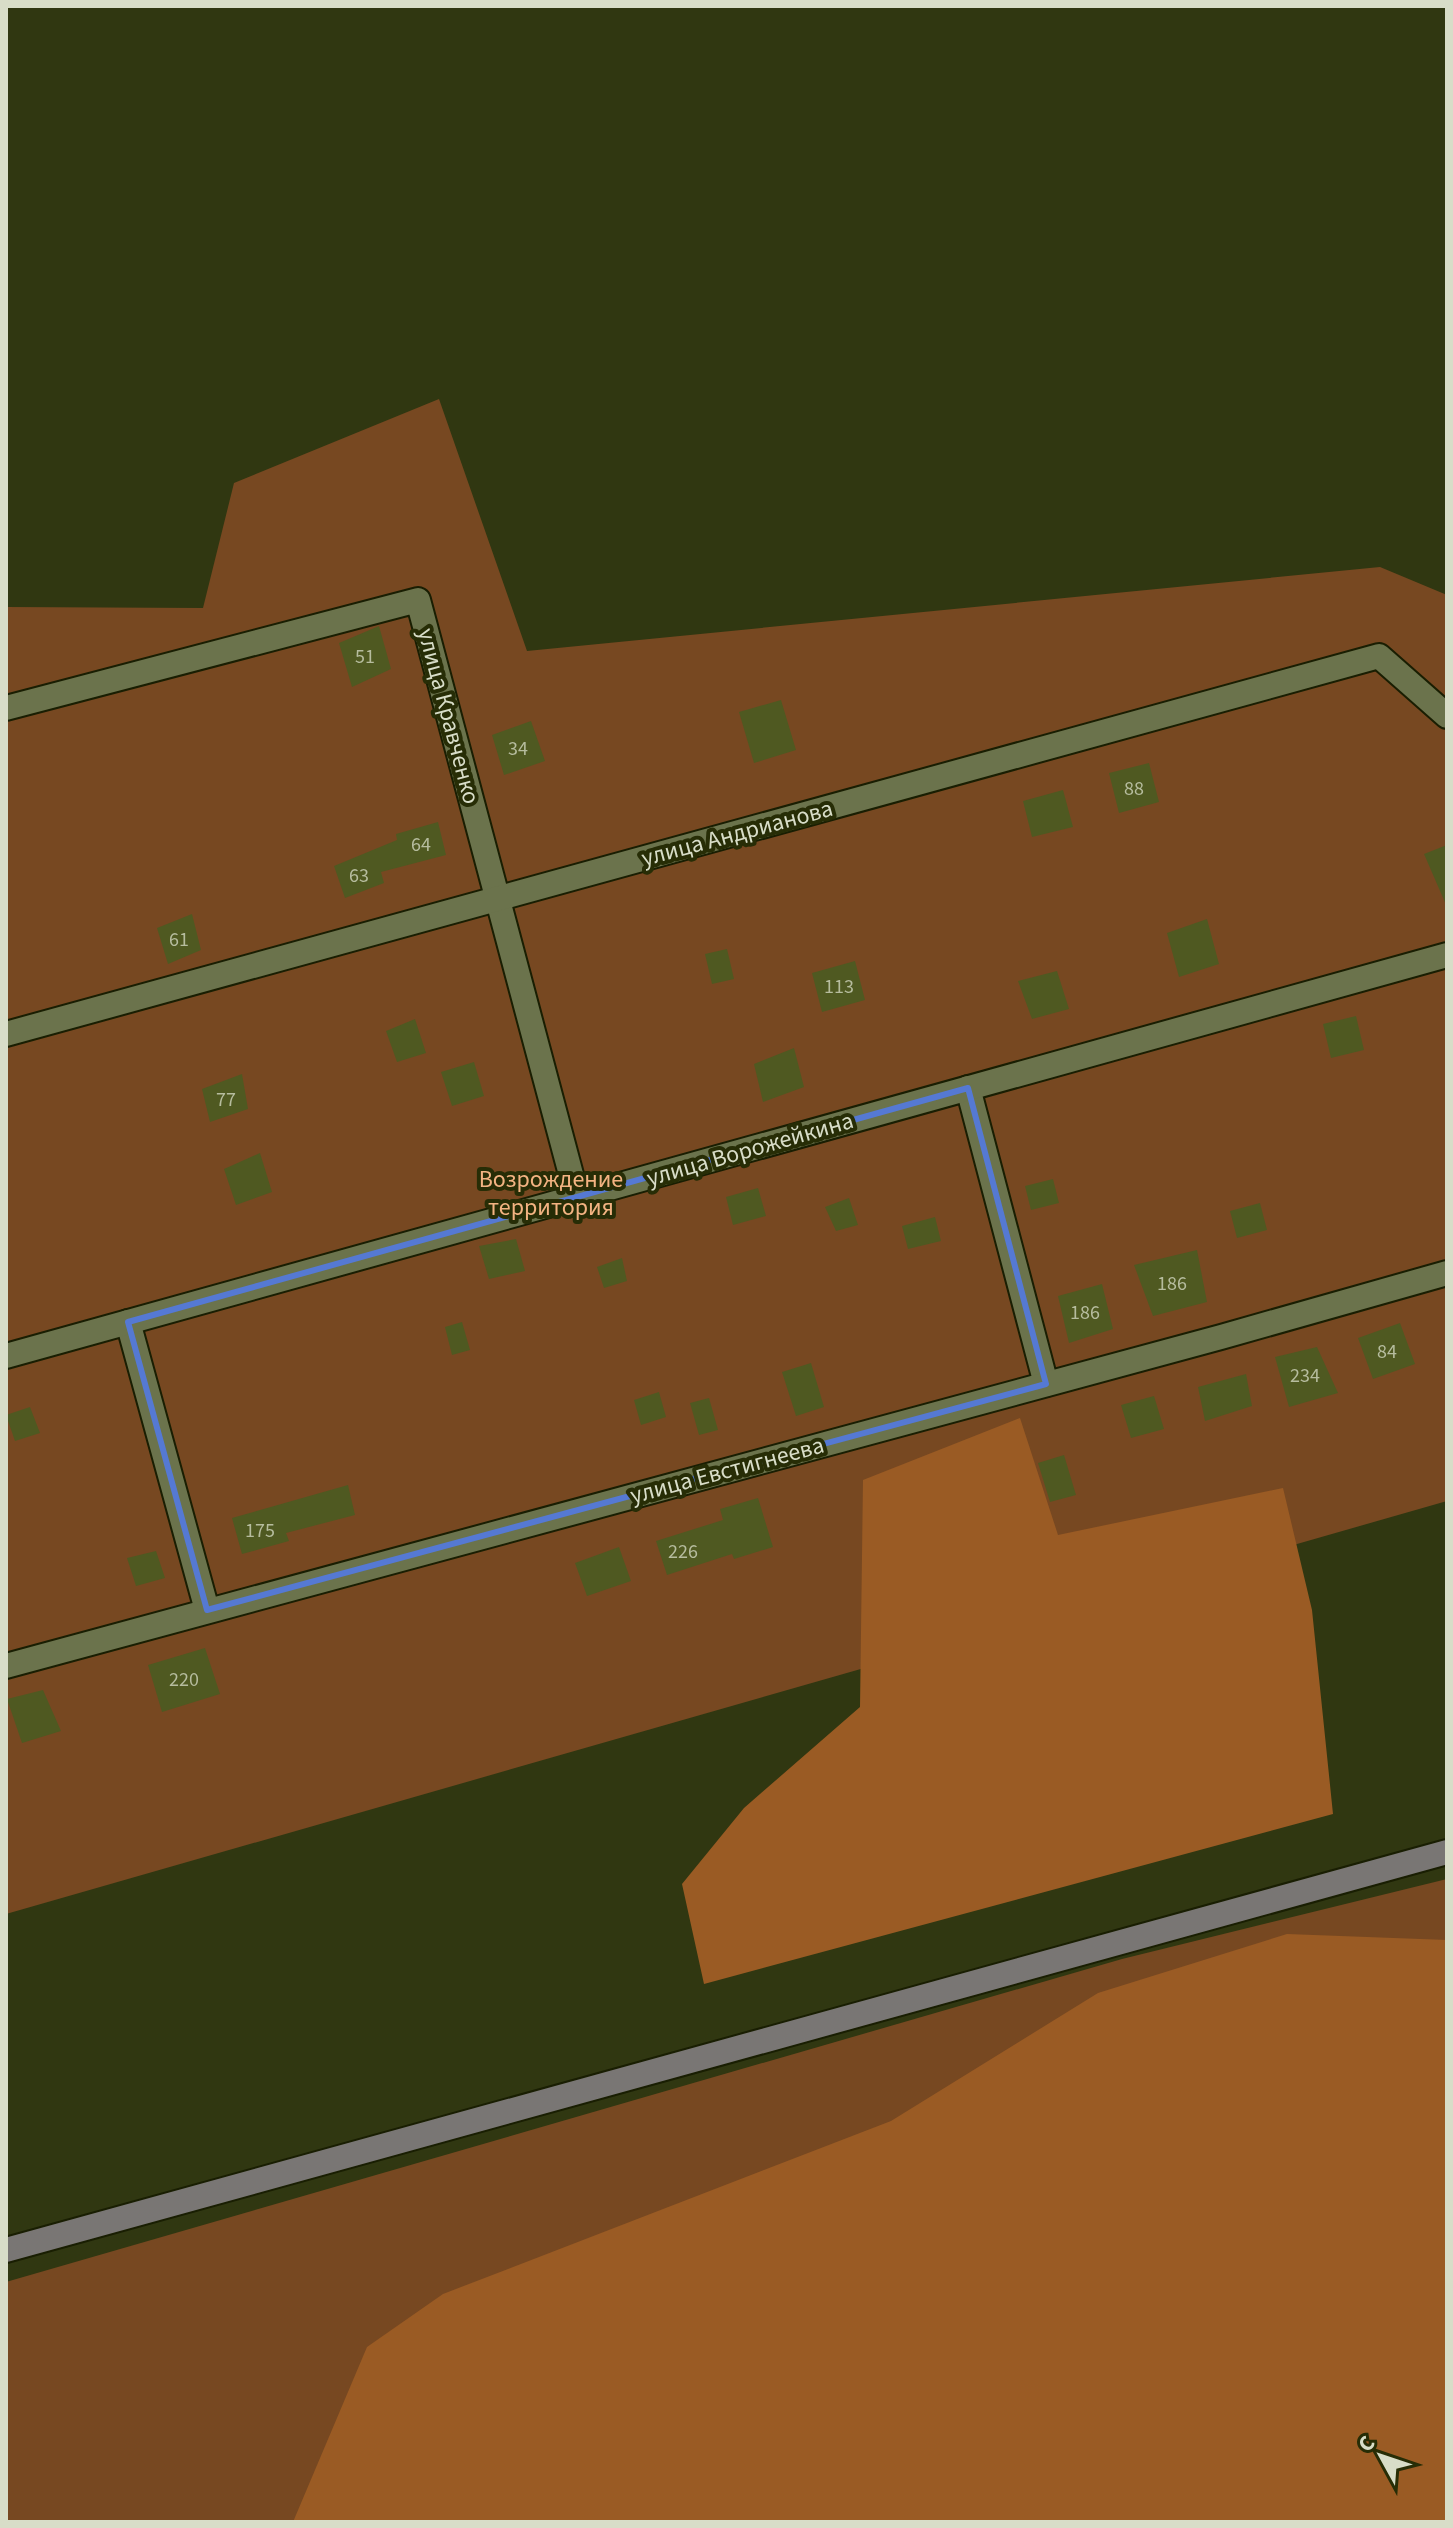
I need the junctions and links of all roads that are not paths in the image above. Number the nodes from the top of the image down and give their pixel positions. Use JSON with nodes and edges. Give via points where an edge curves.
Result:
{"nodes":[{"id":1,"x":6,"y":708,"type":"edge"},
{"id":2,"x":1447,"y":716,"type":"edge"},
{"id":3,"x":498,"y":898,"type":"junction"},
{"id":4,"x":1447,"y":955,"type":"edge"},
{"id":5,"x":6,"y":1034,"type":"edge"},
{"id":6,"x":968,"y":1088,"type":"junction"},
{"id":7,"x":577,"y":1197,"type":"junction"},
{"id":8,"x":1447,"y":1273,"type":"edge"},
{"id":9,"x":128,"y":1322,"type":"junction"},
{"id":10,"x":6,"y":1356,"type":"edge"},
{"id":11,"x":1046,"y":1384,"type":"junction"},
{"id":12,"x":207,"y":1610,"type":"junction"},
{"id":13,"x":6,"y":1666,"type":"edge"},
{"id":14,"x":1447,"y":1852,"type":"edge"},
{"id":15,"x":6,"y":2250,"type":"edge"}],
"edges":[{"from":1,"to":3,"type":"street","name":"улица Кравченко","via":[[418,600]]},
{"from":2,"to":3,"type":"street","name":"улица Андрианова","via":[[1379,656]]},
{"from":3,"to":5,"type":"street","name":"улица Андрианова"},
{"from":3,"to":7,"type":"street","name":"улица Кравченко"},
{"from":4,"to":6,"type":"street","name":"улица Ворожейкина"},
{"from":6,"to":7,"type":"street","name":"улица Ворожейкина"},
{"from":6,"to":11,"type":"street"},
{"from":7,"to":9,"type":"street","name":"улица Ворожейкина"},
{"from":8,"to":11,"type":"street","name":"улица Евстигнеева"},
{"from":9,"to":10,"type":"street","name":"улица Ворожейкина"},
{"from":9,"to":12,"type":"street"},
{"from":11,"to":12,"type":"street","name":"улица Евстигнеева"},
{"from":12,"to":13,"type":"street","name":"улица Евстигнеева"},
{"from":14,"to":15,"type":"main road"}]}
